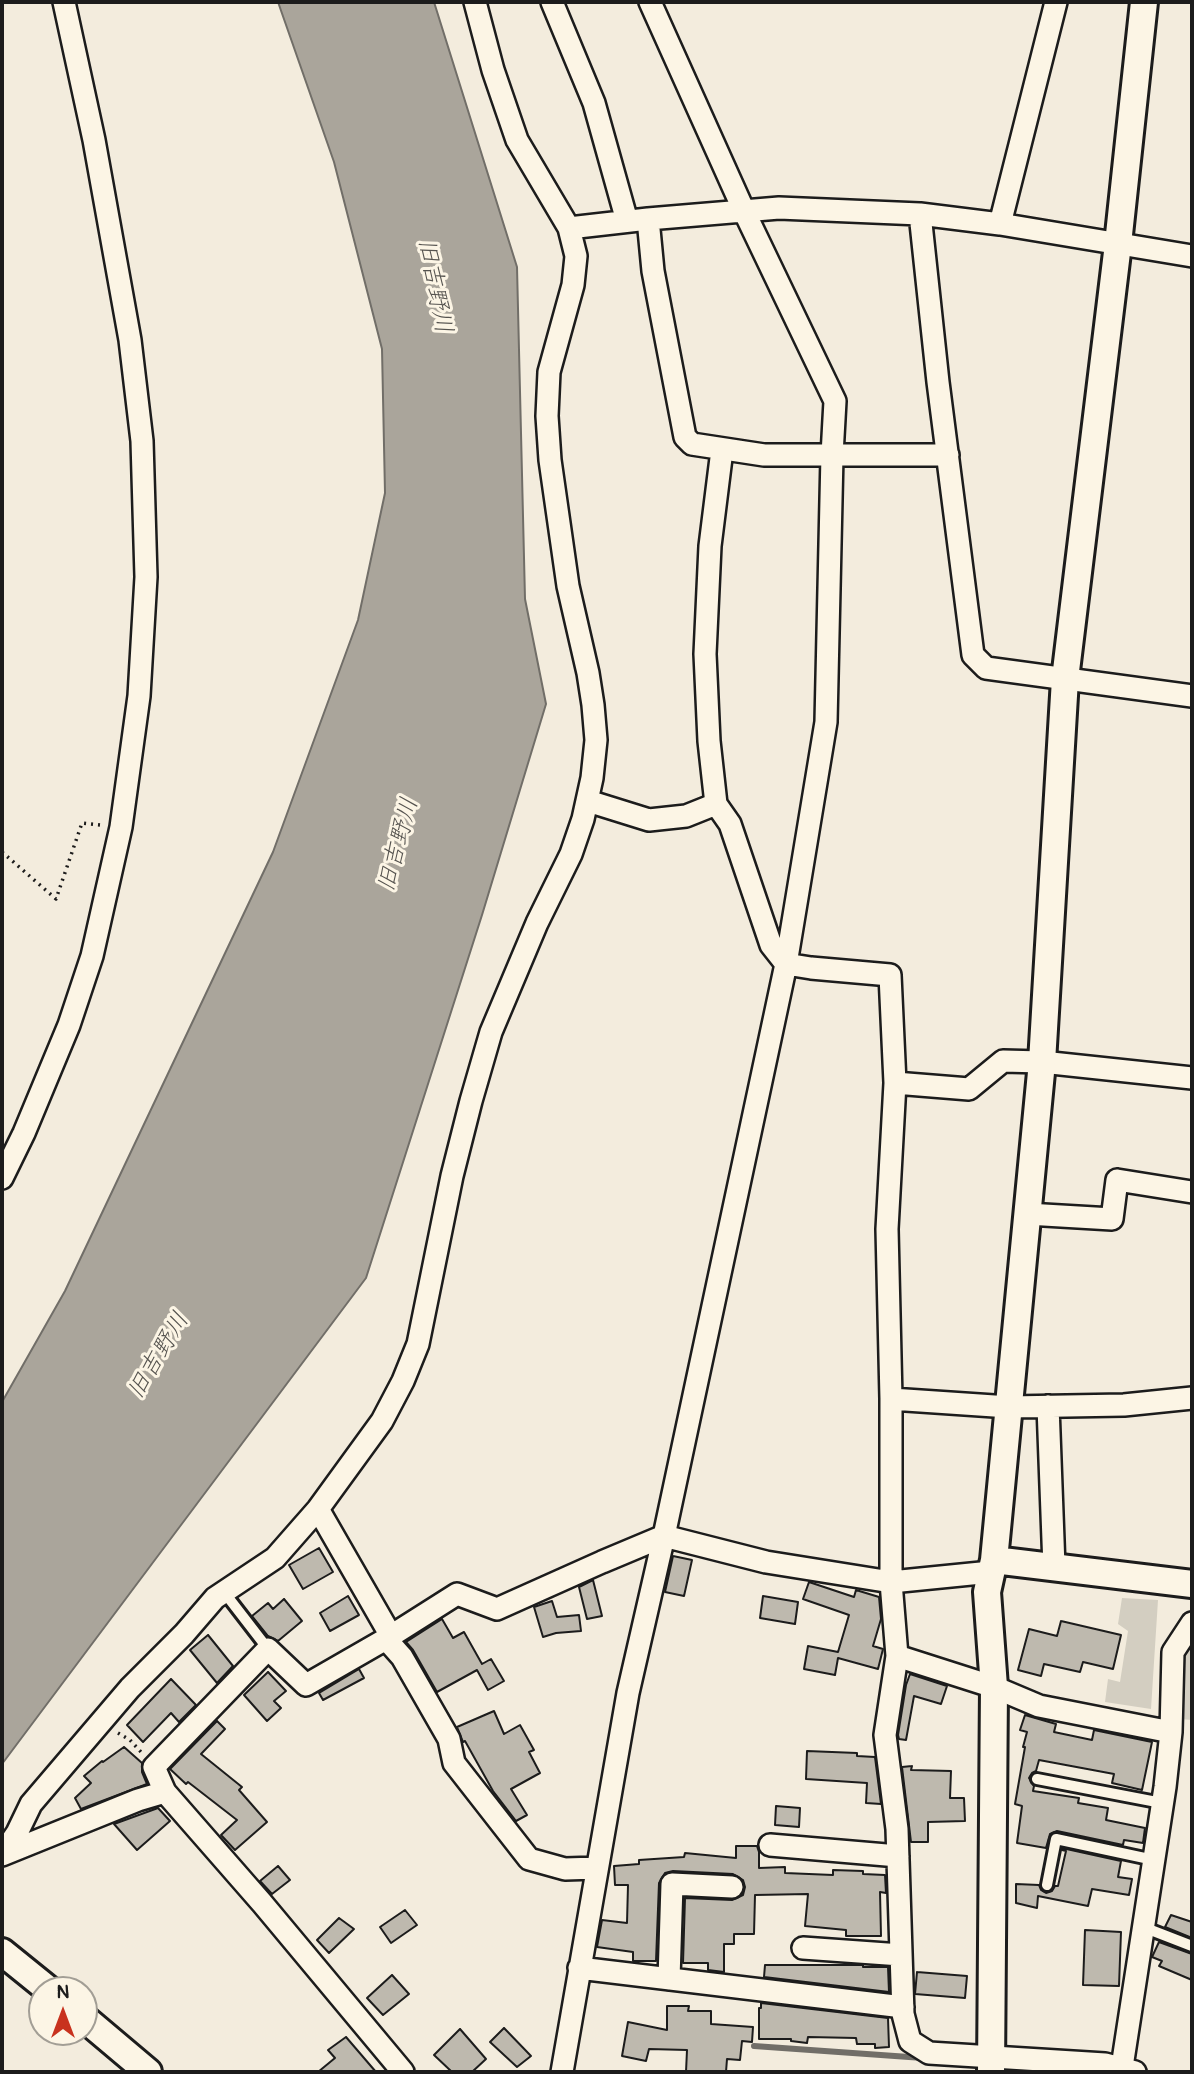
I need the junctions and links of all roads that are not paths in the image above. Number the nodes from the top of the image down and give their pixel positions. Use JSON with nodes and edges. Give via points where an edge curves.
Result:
{"nodes":[{"id":1,"x":64,"y":2,"type":"edge"},
{"id":2,"x":475,"y":2,"type":"edge"},
{"id":3,"x":552,"y":2,"type":"edge"},
{"id":4,"x":650,"y":2,"type":"edge"},
{"id":5,"x":1056,"y":2,"type":"edge"},
{"id":6,"x":1144,"y":2,"type":"edge"},
{"id":7,"x":744,"y":211,"type":"junction"},
{"id":8,"x":920,"y":214,"type":"junction"},
{"id":9,"x":637,"y":220,"type":"junction"},
{"id":10,"x":1000,"y":224,"type":"junction"},
{"id":11,"x":569,"y":228,"type":"junction"},
{"id":12,"x":1118,"y":244,"type":"junction"},
{"id":13,"x":1192,"y":256,"type":"edge"},
{"id":14,"x":722,"y":450,"type":"junction"},
{"id":15,"x":832,"y":455,"type":"junction"},
{"id":16,"x":948,"y":455,"type":"junction"},
{"id":17,"x":1065,"y":679,"type":"junction"},
{"id":18,"x":1192,"y":696,"type":"edge"},
{"id":19,"x":588,"y":801,"type":"junction"},
{"id":20,"x":716,"y":804,"type":"junction"},
{"id":21,"x":786,"y":964,"type":"junction"},
{"id":22,"x":1042,"y":1062,"type":"junction"},
{"id":23,"x":1192,"y":1078,"type":"edge"},
{"id":24,"x":895,"y":1083,"type":"junction"},
{"id":25,"x":2,"y":1178,"type":"edge"},
{"id":26,"x":1192,"y":1192,"type":"edge"},
{"id":27,"x":1027,"y":1214,"type":"junction"},
{"id":28,"x":1192,"y":1398,"type":"edge"},
{"id":29,"x":891,"y":1399,"type":"junction"},
{"id":30,"x":1048,"y":1406,"type":"junction"},
{"id":31,"x":1009,"y":1407,"type":"junction"},
{"id":32,"x":318,"y":1509,"type":"junction"},
{"id":33,"x":664,"y":1536,"type":"junction"},
{"id":34,"x":993,"y":1566,"type":"junction"},
{"id":35,"x":1054,"y":1567,"type":"junction"},
{"id":36,"x":891,"y":1582,"type":"junction"},
{"id":37,"x":1192,"y":1584,"type":"edge"},
{"id":38,"x":224,"y":1591,"type":"junction"},
{"id":39,"x":1192,"y":1623,"type":"edge"},
{"id":40,"x":389,"y":1637,"type":"junction"},
{"id":41,"x":268,"y":1649,"type":"junction"},
{"id":42,"x":898,"y":1656,"type":"junction"},
{"id":43,"x":993,"y":1687,"type":"junction"},
{"id":44,"x":1171,"y":1732,"type":"junction"},
{"id":45,"x":1037,"y":1779,"type":"dead end"},
{"id":46,"x":164,"y":1792,"type":"junction"},
{"id":47,"x":1162,"y":1803,"type":"junction"},
{"id":48,"x":770,"y":1845,"type":"dead end"},
{"id":49,"x":898,"y":1856,"type":"junction"},
{"id":50,"x":1154,"y":1860,"type":"junction"},
{"id":51,"x":597,"y":1868,"type":"junction"},
{"id":52,"x":1047,"y":1885,"type":"dead end"},
{"id":53,"x":732,"y":1887,"type":"dead end"},
{"id":54,"x":1143,"y":1927,"type":"junction"},
{"id":55,"x":1192,"y":1947,"type":"edge"},
{"id":56,"x":803,"y":1948,"type":"dead end"},
{"id":57,"x":2,"y":1952,"type":"edge"},
{"id":58,"x":901,"y":1955,"type":"junction"},
{"id":59,"x":579,"y":1968,"type":"junction"},
{"id":60,"x":32,"y":1976,"type":"edge"},
{"id":61,"x":669,"y":1979,"type":"junction"},
{"id":62,"x":903,"y":2007,"type":"junction"},
{"id":63,"x":98,"y":2030,"type":"edge"},
{"id":64,"x":927,"y":2063,"type":"edge"},
{"id":65,"x":991,"y":2065,"type":"edge"},
{"id":66,"x":1129,"y":2070,"type":"edge"},
{"id":67,"x":148,"y":2072,"type":"edge"},
{"id":68,"x":403,"y":2072,"type":"edge"},
{"id":69,"x":562,"y":2072,"type":"edge"}],
"edges":[{"from":1,"to":25,"type":"street","via":[[130,340],[142,441],[146,577],[139,696],[121,827],[92,956],[69,1026]]},
{"from":2,"to":11,"type":"street","via":[[517,140]]},
{"from":3,"to":9,"type":"street"},
{"from":4,"to":7,"type":"street"},
{"from":5,"to":10,"type":"street"},
{"from":6,"to":12,"type":"street"},
{"from":7,"to":8,"type":"street","via":[[779,208]]},
{"from":7,"to":9,"type":"street"},
{"from":7,"to":15,"type":"street","via":[[835,401]]},
{"from":8,"to":10,"type":"street"},
{"from":8,"to":16,"type":"street"},
{"from":9,"to":11,"type":"street"},
{"from":9,"to":14,"type":"street","via":[[653,271],[685,437],[692,444]]},
{"from":10,"to":12,"type":"street"},
{"from":11,"to":19,"type":"street","via":[[576,256],[573,285],[549,372],[547,416],[568,586],[593,705],[596,740]]},
{"from":12,"to":13,"type":"street"},
{"from":12,"to":17,"type":"street"},
{"from":14,"to":15,"type":"street"},
{"from":14,"to":20,"type":"street","via":[[710,546],[705,654]]},
{"from":15,"to":16,"type":"street"},
{"from":15,"to":21,"type":"street","via":[[826,722]]},
{"from":16,"to":17,"type":"street","via":[[973,654],[986,668]]},
{"from":17,"to":18,"type":"street"},
{"from":17,"to":22,"type":"street"},
{"from":19,"to":20,"type":"street","via":[[649,820],[686,816]]},
{"from":19,"to":32,"type":"street","via":[[571,854],[491,1032],[452,1175],[418,1344],[382,1421]]},
{"from":20,"to":21,"type":"street","via":[[730,824],[771,945]]},
{"from":21,"to":24,"type":"street","via":[[890,975]]},
{"from":21,"to":33,"type":"street"},
{"from":22,"to":23,"type":"street"},
{"from":22,"to":24,"type":"street","via":[[1003,1061],[969,1089]]},
{"from":22,"to":27,"type":"street"},
{"from":24,"to":29,"type":"street","via":[[887,1228]]},
{"from":26,"to":27,"type":"street","via":[[1117,1180],[1112,1219]]},
{"from":27,"to":31,"type":"street"},
{"from":28,"to":30,"type":"street"},
{"from":29,"to":31,"type":"street"},
{"from":29,"to":36,"type":"street"},
{"from":30,"to":31,"type":"street"},
{"from":30,"to":35,"type":"street"},
{"from":31,"to":34,"type":"street"},
{"from":32,"to":38,"type":"street","via":[[275,1558]]},
{"from":32,"to":40,"type":"street"},
{"from":33,"to":36,"type":"street","via":[[766,1562]]},
{"from":33,"to":40,"type":"street","via":[[498,1609],[457,1594]]},
{"from":33,"to":51,"type":"street","via":[[628,1693]]},
{"from":34,"to":35,"type":"street"},
{"from":34,"to":36,"type":"street"},
{"from":34,"to":43,"type":"street","via":[[987,1591]]},
{"from":35,"to":37,"type":"street"},
{"from":36,"to":42,"type":"street"},
{"from":38,"to":41,"type":"lane"},
{"from":38,"to":46,"type":"street","via":[[130,1688],[31,1804],[2,1856]]},
{"from":39,"to":44,"type":"street","via":[[1173,1652]]},
{"from":40,"to":41,"type":"street","via":[[306,1685]]},
{"from":40,"to":51,"type":"street","via":[[449,1739],[454,1763],[529,1859],[565,1869]]},
{"from":41,"to":46,"type":"street","via":[[154,1767]]},
{"from":42,"to":43,"type":"street"},
{"from":42,"to":49,"type":"street","via":[[885,1735]]},
{"from":43,"to":44,"type":"street","via":[[1039,1706]]},
{"from":43,"to":65,"type":"street"},
{"from":44,"to":47,"type":"street"},
{"from":45,"to":47,"type":"lane"},
{"from":46,"to":68,"type":"street"},
{"from":47,"to":50,"type":"street"},
{"from":48,"to":49,"type":"street"},
{"from":49,"to":58,"type":"street"},
{"from":50,"to":52,"type":"lane","via":[[1056,1839]]},
{"from":50,"to":54,"type":"street"},
{"from":51,"to":59,"type":"street"},
{"from":53,"to":61,"type":"street","via":[[672,1884]]},
{"from":54,"to":55,"type":"lane"},
{"from":54,"to":66,"type":"street"},
{"from":56,"to":58,"type":"street"},
{"from":57,"to":60,"type":"street"},
{"from":58,"to":62,"type":"street"},
{"from":59,"to":61,"type":"street"},
{"from":59,"to":69,"type":"street"},
{"from":61,"to":62,"type":"street"},
{"from":62,"to":64,"type":"street","via":[[910,2041]]},
{"from":63,"to":67,"type":"street"},
{"from":64,"to":65,"type":"street"},
{"from":65,"to":66,"type":"street","via":[[1042,2059]]}]}
